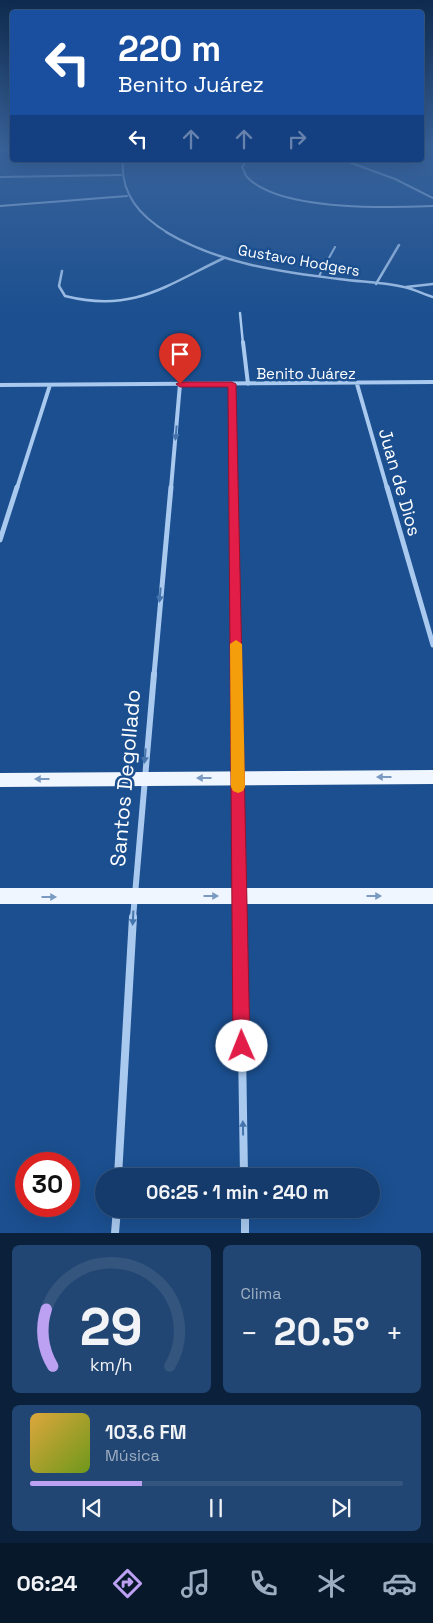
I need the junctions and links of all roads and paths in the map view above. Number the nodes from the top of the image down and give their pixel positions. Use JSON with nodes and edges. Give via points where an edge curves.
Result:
{"nodes":[{"id":1,"x":19,"y":205,"type":"edge"},
{"id":2,"x":135,"y":205,"type":"edge"},
{"id":3,"x":331,"y":205,"type":"edge"},
{"id":4,"x":0,"y":206,"type":"edge"},
{"id":5,"x":433,"y":206,"type":"edge"},
{"id":6,"x":399,"y":245,"type":"dead end"},
{"id":7,"x":335,"y":247,"type":"dead end"},
{"id":8,"x":224,"y":258,"type":"junction"},
{"id":9,"x":62,"y":271,"type":"dead end"},
{"id":10,"x":319,"y":276,"type":"junction"},
{"id":11,"x":376,"y":284,"type":"junction"},
{"id":12,"x":433,"y":284,"type":"edge"},
{"id":13,"x":404,"y":287,"type":"junction"},
{"id":14,"x":433,"y":297,"type":"edge"},
{"id":15,"x":240,"y":313,"type":"dead end"},
{"id":16,"x":433,"y":382,"type":"edge"},
{"id":17,"x":180,"y":384,"type":"junction"},
{"id":18,"x":232,"y":384,"type":"junction"},
{"id":19,"x":248,"y":384,"type":"junction"},
{"id":20,"x":357,"y":384,"type":"junction"},
{"id":21,"x":0,"y":385,"type":"edge"},
{"id":22,"x":50,"y":385,"type":"junction"},
{"id":23,"x":0,"y":540,"type":"edge"},
{"id":24,"x":433,"y":645,"type":"edge"},
{"id":25,"x":433,"y":777,"type":"edge"},
{"id":26,"x":238,"y":778,"type":"junction"},
{"id":27,"x":143,"y":779,"type":"junction"},
{"id":28,"x":0,"y":780,"type":"edge"},
{"id":29,"x":0,"y":896,"type":"edge"},
{"id":30,"x":238,"y":896,"type":"junction"},
{"id":31,"x":433,"y":896,"type":"edge"},
{"id":32,"x":134,"y":897,"type":"junction"},
{"id":33,"x":118,"y":1168,"type":"edge"},
{"id":34,"x":244,"y":1168,"type":"edge"},
{"id":35,"x":116,"y":1218,"type":"edge"},
{"id":36,"x":245,"y":1218,"type":"edge"},
{"id":37,"x":115,"y":1233,"type":"edge"},
{"id":38,"x":245,"y":1233,"type":"edge"}],
"edges":[{"from":1,"to":4,"type":"street"},
{"from":2,"to":8,"type":"street","name":"Gustavo Hodgers","via":[[150,221],[177,239]]},
{"from":3,"to":5,"type":"street","via":[[371,208]]},
{"from":6,"to":11,"type":"street"},
{"from":7,"to":10,"type":"lane"},
{"from":8,"to":9,"type":"street","via":[[124,301],[82,300],[66,296],[59,286]]},
{"from":8,"to":10,"type":"street","name":"Gustavo Hodgers"},
{"from":10,"to":11,"type":"street","name":"Gustavo Hodgers"},
{"from":11,"to":13,"type":"street","name":"Gustavo Hodgers"},
{"from":12,"to":13,"type":"street"},
{"from":13,"to":14,"type":"street","name":"Gustavo Hodgers"},
{"from":15,"to":19,"type":"street"},
{"from":16,"to":20,"type":"street","name":"Benito Juárez"},
{"from":17,"to":18,"type":"street","name":"Benito Juárez"},
{"from":17,"to":22,"type":"street","name":"Benito Juárez"},
{"from":17,"to":27,"type":"street","name":"Santos Degollado","one_way":true},
{"from":18,"to":19,"type":"street","name":"Benito Juárez"},
{"from":18,"to":26,"type":"street"},
{"from":19,"to":20,"type":"street","name":"Benito Juárez"},
{"from":20,"to":24,"type":"street","name":"Juan de Dios"},
{"from":21,"to":22,"type":"street","name":"Benito Juárez"},
{"from":22,"to":23,"type":"street"},
{"from":25,"to":26,"type":"main road","one_way":true},
{"from":26,"to":27,"type":"main road","one_way":true},
{"from":26,"to":30,"type":"street"},
{"from":27,"to":28,"type":"main road","one_way":true},
{"from":27,"to":32,"type":"street","name":"Santos Degollado"},
{"from":29,"to":32,"type":"main road","one_way":true},
{"from":30,"to":31,"type":"main road","one_way":true},
{"from":32,"to":30,"type":"main road","one_way":true},
{"from":34,"to":30,"type":"street","one_way":true},
{"from":32,"to":33,"type":"street","name":"Santos Degollado","one_way":true},
{"from":35,"to":37,"type":"street"},
{"from":36,"to":38,"type":"street"}]}
